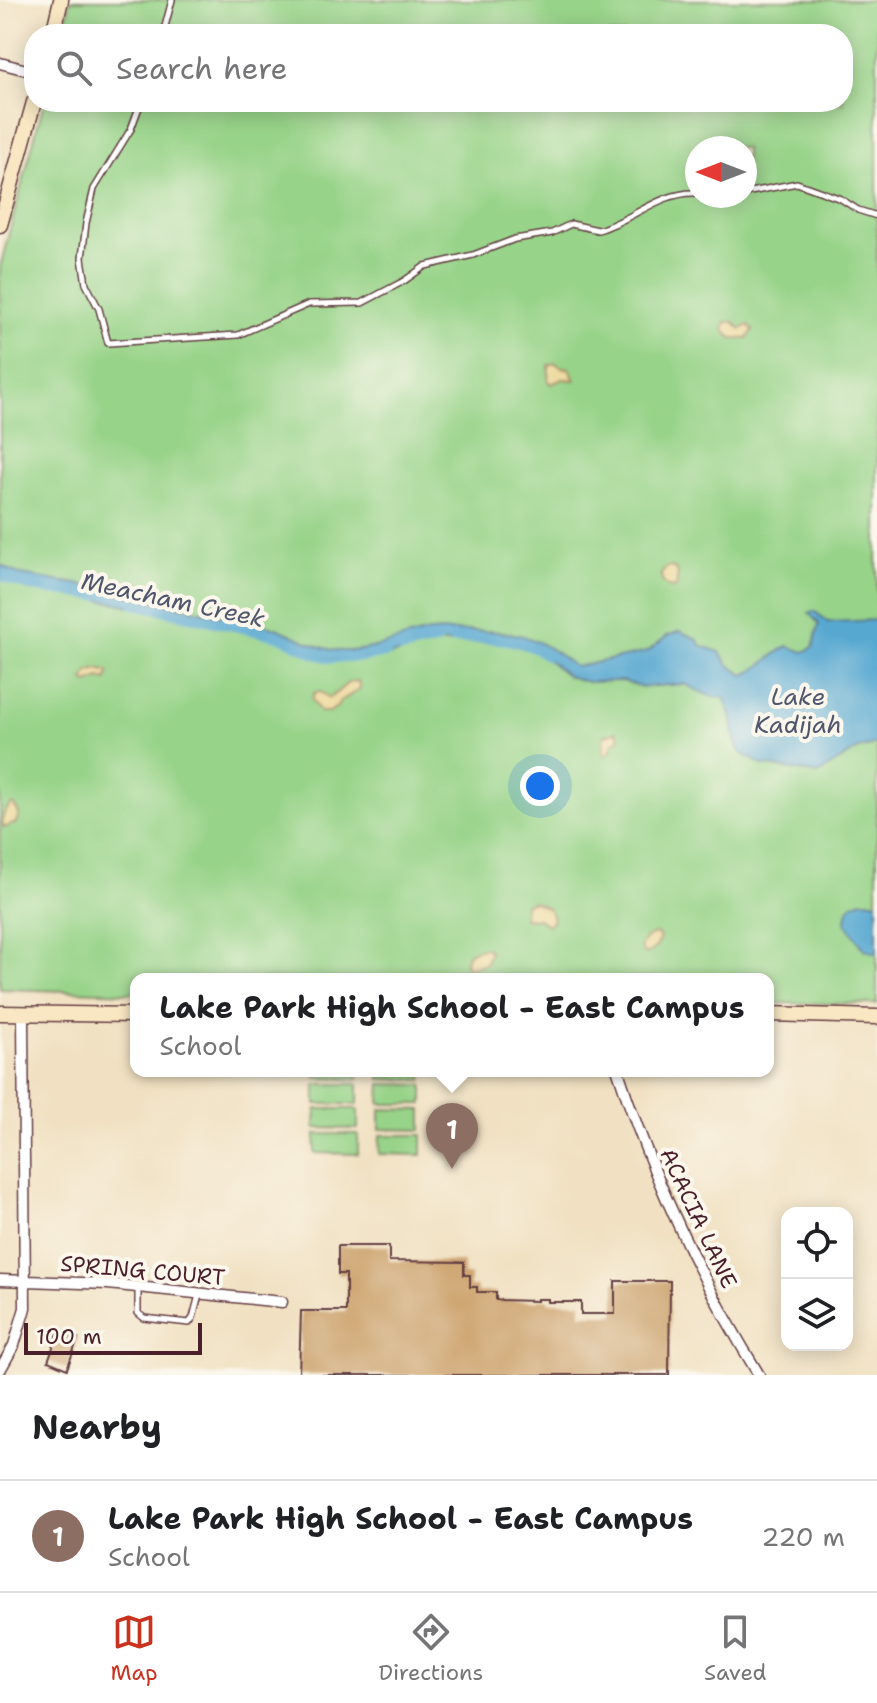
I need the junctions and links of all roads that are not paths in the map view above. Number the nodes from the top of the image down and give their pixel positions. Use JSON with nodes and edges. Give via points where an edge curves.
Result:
{"nodes":[{"id":1,"x":61,"y":0,"type":"edge"},
{"id":2,"x":172,"y":0,"type":"edge"},
{"id":3,"x":55,"y":24,"type":"edge"},
{"id":4,"x":166,"y":24,"type":"edge"},
{"id":5,"x":0,"y":63,"type":"edge"},
{"id":6,"x":24,"y":69,"type":"edge"},
{"id":7,"x":31,"y":112,"type":"edge"},
{"id":8,"x":137,"y":112,"type":"edge"},
{"id":9,"x":757,"y":191,"type":"edge"},
{"id":10,"x":685,"y":193,"type":"edge"},
{"id":11,"x":877,"y":216,"type":"edge"},
{"id":12,"x":0,"y":225,"type":"edge"},
{"id":13,"x":0,"y":1013,"type":"edge"},
{"id":14,"x":23,"y":1013,"type":"junction"},
{"id":15,"x":774,"y":1014,"type":"edge"},
{"id":16,"x":130,"y":1015,"type":"edge"},
{"id":17,"x":877,"y":1017,"type":"edge"},
{"id":18,"x":620,"y":1077,"type":"edge"},
{"id":19,"x":0,"y":1280,"type":"edge"},
{"id":20,"x":26,"y":1281,"type":"junction"},
{"id":21,"x":138,"y":1287,"type":"junction"},
{"id":22,"x":199,"y":1294,"type":"junction"},
{"id":23,"x":282,"y":1302,"type":"dead end"},
{"id":24,"x":0,"y":1370,"type":"edge"},
{"id":25,"x":759,"y":1375,"type":"edge"}],
"edges":[{"from":1,"to":3,"type":"main road"},
{"from":2,"to":4,"type":"lane"},
{"from":5,"to":6,"type":"street"},
{"from":7,"to":12,"type":"main road"},
{"from":8,"to":10,"type":"lane","via":[[94,189],[86,223],[86,284],[108,343],[238,335],[309,304],[362,303],[425,266],[571,224],[598,230]]},
{"from":9,"to":11,"type":"lane","via":[[797,183]]},
{"from":13,"to":14,"type":"main road"},
{"from":14,"to":16,"type":"main road"},
{"from":14,"to":20,"type":"street"},
{"from":15,"to":17,"type":"main road"},
{"from":18,"to":25,"type":"street","name":"ACACIA LANE","via":[[684,1241]]},
{"from":19,"to":20,"type":"street","name":"SPRING COURT"},
{"from":20,"to":21,"type":"street","name":"SPRING COURT"},
{"from":20,"to":24,"type":"street","via":[[18,1333]]},
{"from":21,"to":22,"type":"street","name":"SPRING COURT"},
{"from":21,"to":22,"type":"lane","via":[[138,1313],[159,1320],[189,1323]]},
{"from":22,"to":23,"type":"street","name":"SPRING COURT"}]}
